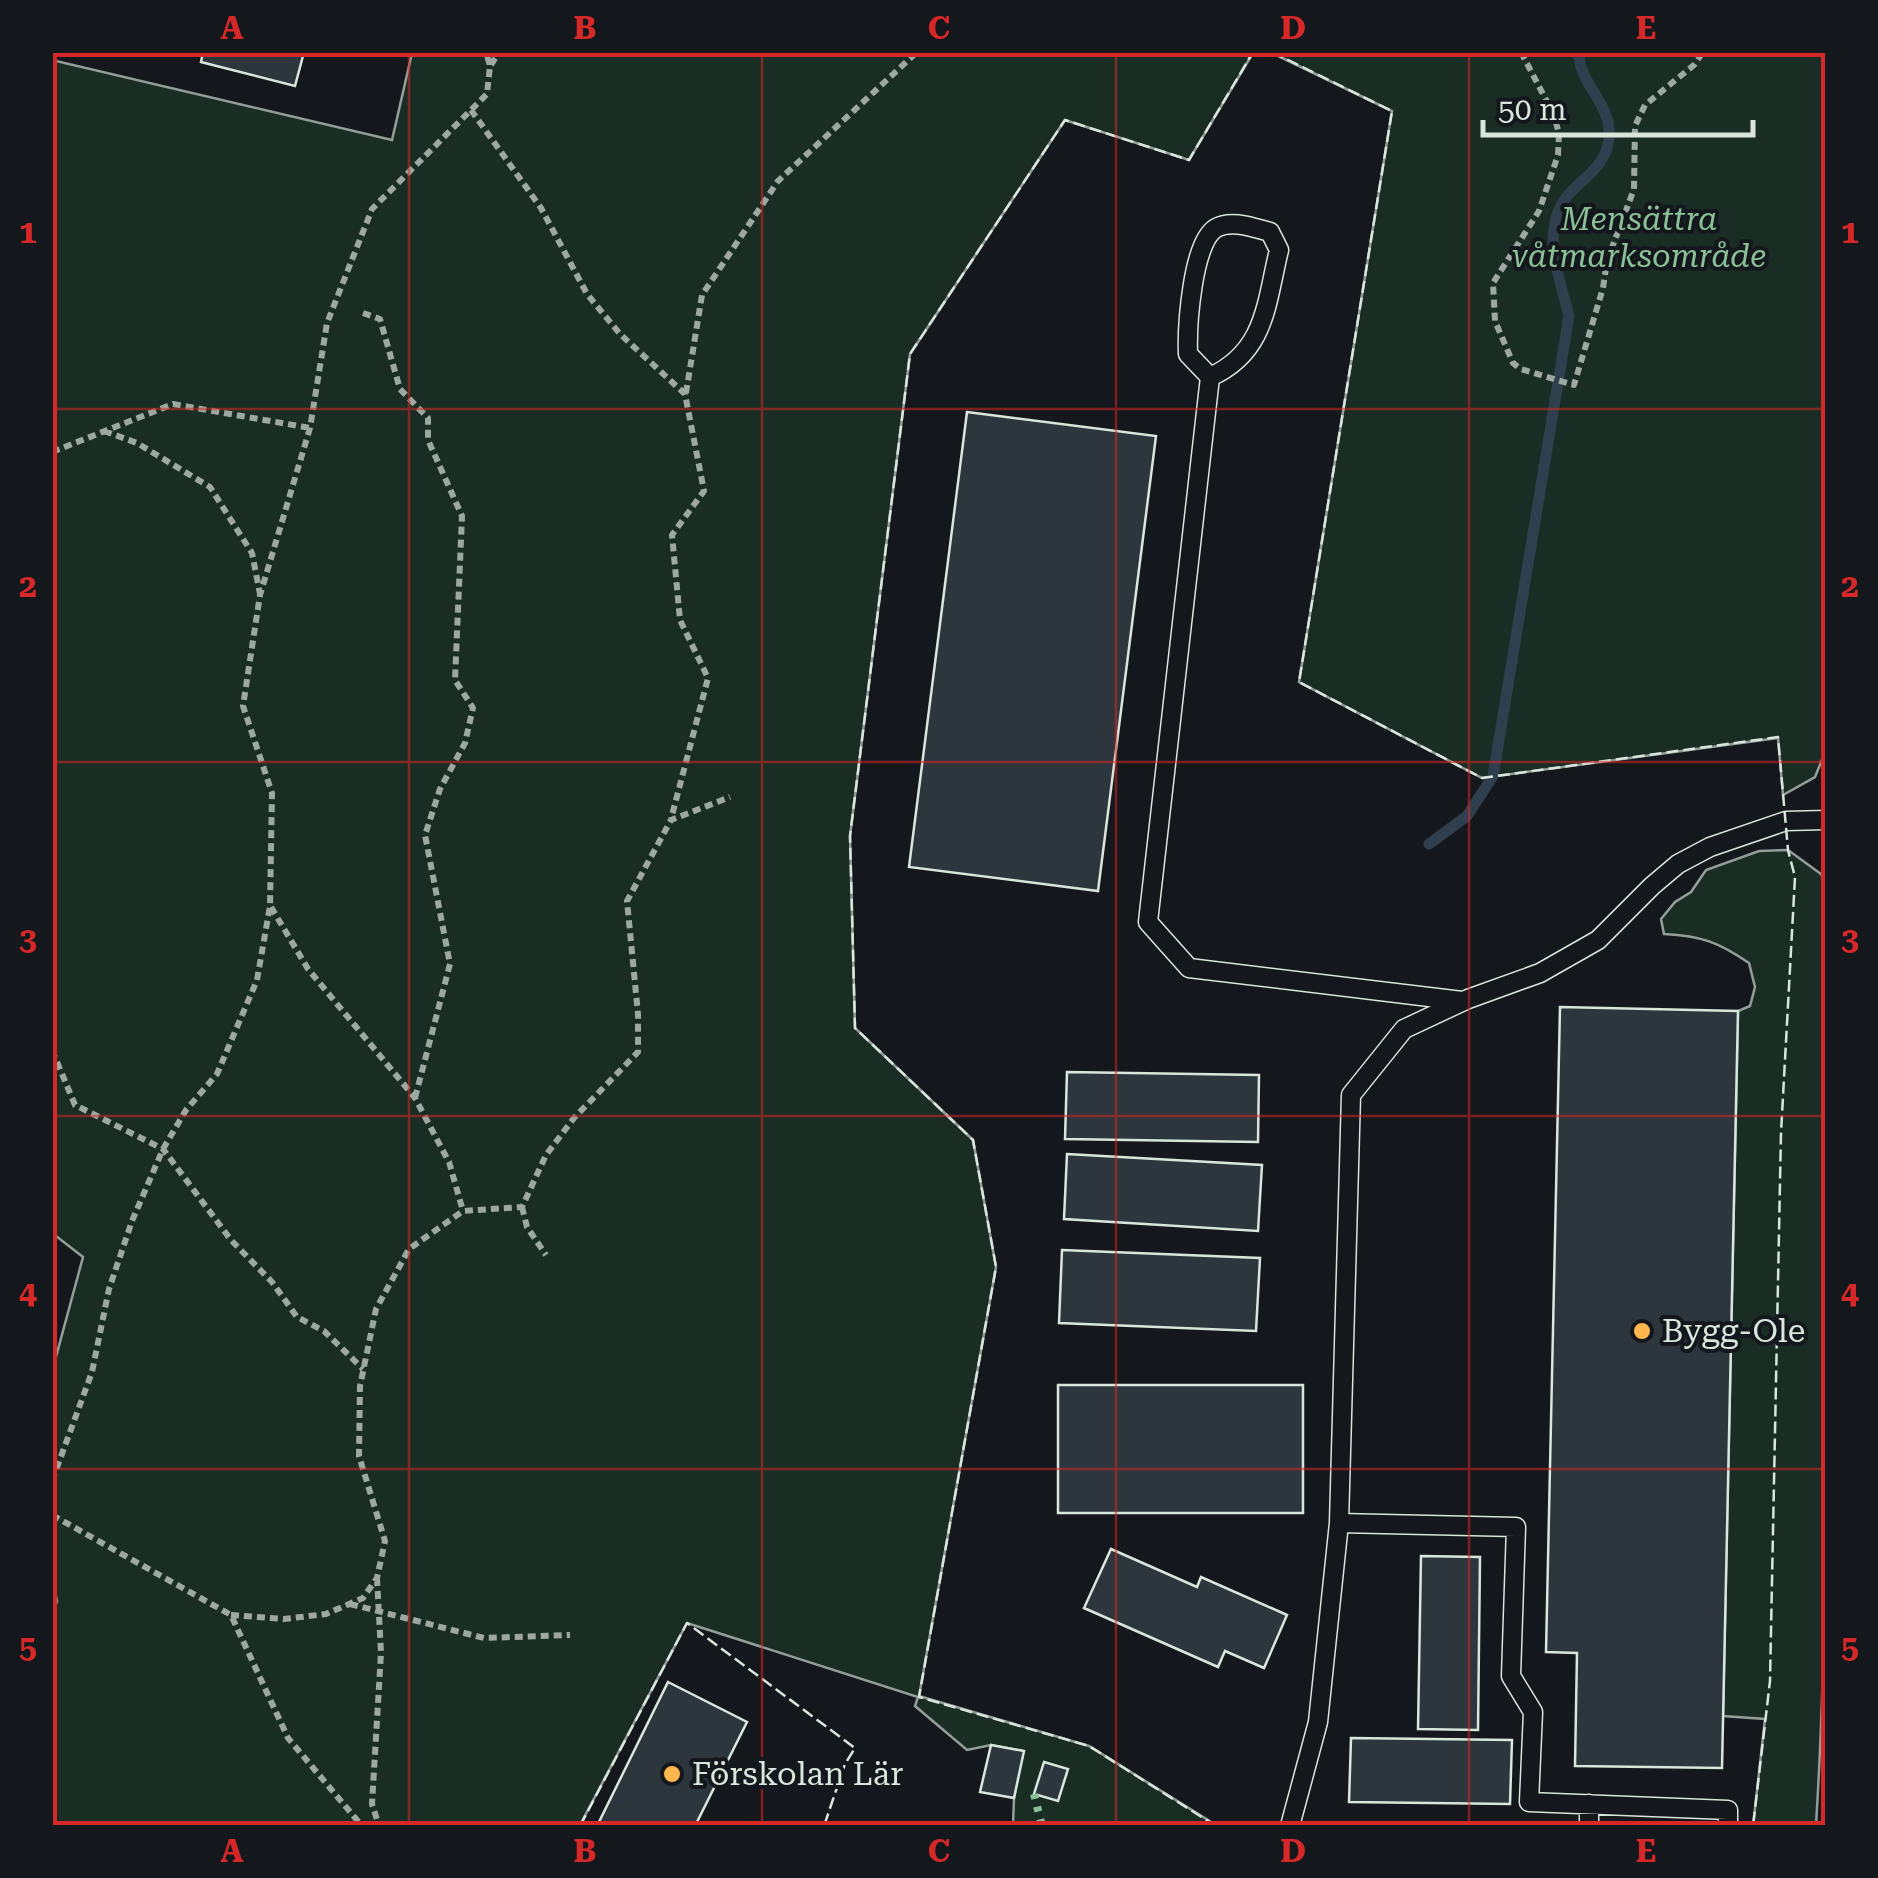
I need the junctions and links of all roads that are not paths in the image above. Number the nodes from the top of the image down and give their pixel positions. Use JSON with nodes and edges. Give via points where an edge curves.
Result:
{"nodes":[{"id":1,"x":1210,"y":377,"type":"junction"},
{"id":2,"x":1826,"y":820,"type":"edge"},
{"id":3,"x":1462,"y":1001,"type":"junction"},
{"id":4,"x":1339,"y":1523,"type":"junction"},
{"id":5,"x":1590,"y":1804,"type":"junction"},
{"id":6,"x":1290,"y":1826,"type":"edge"},
{"id":7,"x":1589,"y":1826,"type":"edge"},
{"id":8,"x":1728,"y":1826,"type":"edge"}],
"edges":[{"from":1,"to":1,"type":"lane","via":[[1230,368],[1258,335],[1279,250],[1270,232],[1236,224],[1205,237],[1187,318],[1188,354]]},
{"from":1,"to":3,"type":"lane","via":[[1148,922],[1189,968]]},
{"from":2,"to":3,"type":"lane","via":[[1786,820],[1710,847],[1678,864],[1598,940],[1540,973]]},
{"from":3,"to":4,"type":"lane","via":[[1404,1029],[1351,1094]]},
{"from":4,"to":5,"type":"lane","via":[[1516,1527],[1511,1676],[1533,1712],[1529,1802]]},
{"from":4,"to":6,"type":"lane","via":[[1318,1722]]},
{"from":5,"to":7,"type":"lane"},
{"from":5,"to":8,"type":"lane","via":[[1728,1810]]}]}
